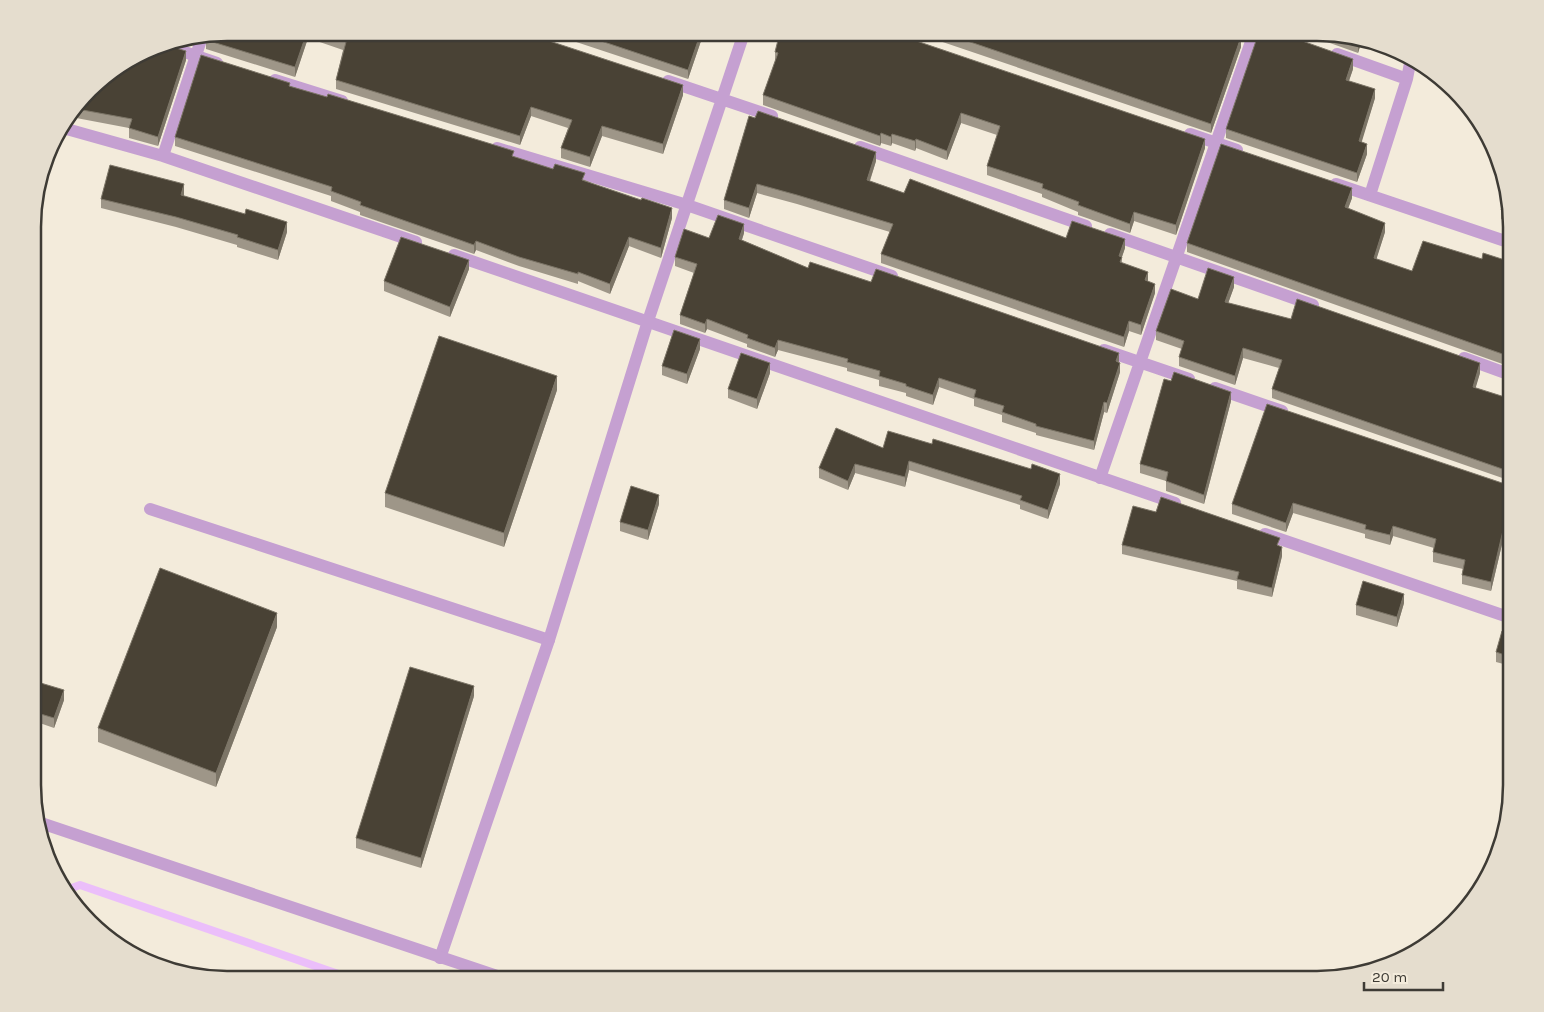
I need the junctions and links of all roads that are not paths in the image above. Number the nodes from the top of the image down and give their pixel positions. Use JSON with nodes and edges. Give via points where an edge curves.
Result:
{"nodes":[{"id":1,"x":741,"y":41,"type":"edge"},
{"id":2,"x":1251,"y":41,"type":"edge"},
{"id":3,"x":200,"y":43,"type":"edge"},
{"id":4,"x":175,"y":49,"type":"edge"},
{"id":5,"x":1323,"y":49,"type":"edge"},
{"id":6,"x":196,"y":56,"type":"junction"},
{"id":7,"x":1410,"y":66,"type":"edge"},
{"id":8,"x":234,"y":68,"type":"edge"},
{"id":9,"x":262,"y":76,"type":"edge"},
{"id":10,"x":658,"y":78,"type":"edge"},
{"id":11,"x":1408,"y":79,"type":"junction"},
{"id":12,"x":722,"y":99,"type":"junction"},
{"id":13,"x":356,"y":105,"type":"edge"},
{"id":14,"x":787,"y":122,"type":"edge"},
{"id":15,"x":69,"y":130,"type":"edge"},
{"id":16,"x":1179,"y":131,"type":"edge"},
{"id":17,"x":1217,"y":143,"type":"junction"},
{"id":18,"x":852,"y":144,"type":"edge"},
{"id":19,"x":489,"y":145,"type":"edge"},
{"id":20,"x":163,"y":156,"type":"junction"},
{"id":21,"x":1253,"y":156,"type":"edge"},
{"id":22,"x":1325,"y":180,"type":"edge"},
{"id":23,"x":1370,"y":195,"type":"junction"},
{"id":24,"x":687,"y":206,"type":"junction"},
{"id":25,"x":1503,"y":240,"type":"edge"},
{"id":26,"x":424,"y":245,"type":"edge"},
{"id":27,"x":443,"y":251,"type":"edge"},
{"id":28,"x":1178,"y":258,"type":"junction"},
{"id":29,"x":904,"y":280,"type":"edge"},
{"id":30,"x":1326,"y":310,"type":"edge"},
{"id":31,"x":648,"y":321,"type":"junction"},
{"id":32,"x":1092,"y":346,"type":"edge"},
{"id":33,"x":1456,"y":355,"type":"edge"},
{"id":34,"x":1139,"y":362,"type":"junction"},
{"id":35,"x":1503,"y":372,"type":"edge"},
{"id":36,"x":1297,"y":416,"type":"edge"},
{"id":37,"x":1100,"y":478,"type":"junction"},
{"id":38,"x":1184,"y":507,"type":"edge"},
{"id":39,"x":150,"y":509,"type":"dead end"},
{"id":40,"x":1250,"y":529,"type":"edge"},
{"id":41,"x":1503,"y":615,"type":"edge"},
{"id":42,"x":549,"y":640,"type":"junction"},
{"id":43,"x":46,"y":825,"type":"edge"},
{"id":44,"x":440,"y":958,"type":"junction"},
{"id":45,"x":481,"y":971,"type":"edge"}],
"edges":[{"from":1,"to":12,"type":"street"},
{"from":2,"to":17,"type":"street"},
{"from":3,"to":6,"type":"street"},
{"from":4,"to":6,"type":"street"},
{"from":5,"to":11,"type":"street"},
{"from":6,"to":8,"type":"street"},
{"from":6,"to":20,"type":"street"},
{"from":7,"to":11,"type":"street"},
{"from":9,"to":13,"type":"street"},
{"from":10,"to":12,"type":"street"},
{"from":11,"to":23,"type":"street"},
{"from":12,"to":14,"type":"street"},
{"from":12,"to":24,"type":"street"},
{"from":15,"to":20,"type":"street"},
{"from":16,"to":17,"type":"street"},
{"from":17,"to":21,"type":"street"},
{"from":17,"to":28,"type":"street"},
{"from":18,"to":28,"type":"street"},
{"from":19,"to":24,"type":"street"},
{"from":20,"to":26,"type":"street"},
{"from":22,"to":23,"type":"street"},
{"from":23,"to":25,"type":"street"},
{"from":24,"to":29,"type":"street"},
{"from":24,"to":31,"type":"street"},
{"from":27,"to":31,"type":"street"},
{"from":28,"to":30,"type":"street"},
{"from":28,"to":34,"type":"street"},
{"from":31,"to":37,"type":"street"},
{"from":31,"to":42,"type":"street"},
{"from":32,"to":34,"type":"street"},
{"from":33,"to":35,"type":"street"},
{"from":34,"to":36,"type":"street"},
{"from":34,"to":37,"type":"street"},
{"from":37,"to":38,"type":"street"},
{"from":39,"to":42,"type":"street"},
{"from":40,"to":41,"type":"street"},
{"from":42,"to":44,"type":"street"},
{"from":43,"to":44,"type":"street"},
{"from":44,"to":45,"type":"street"}]}
